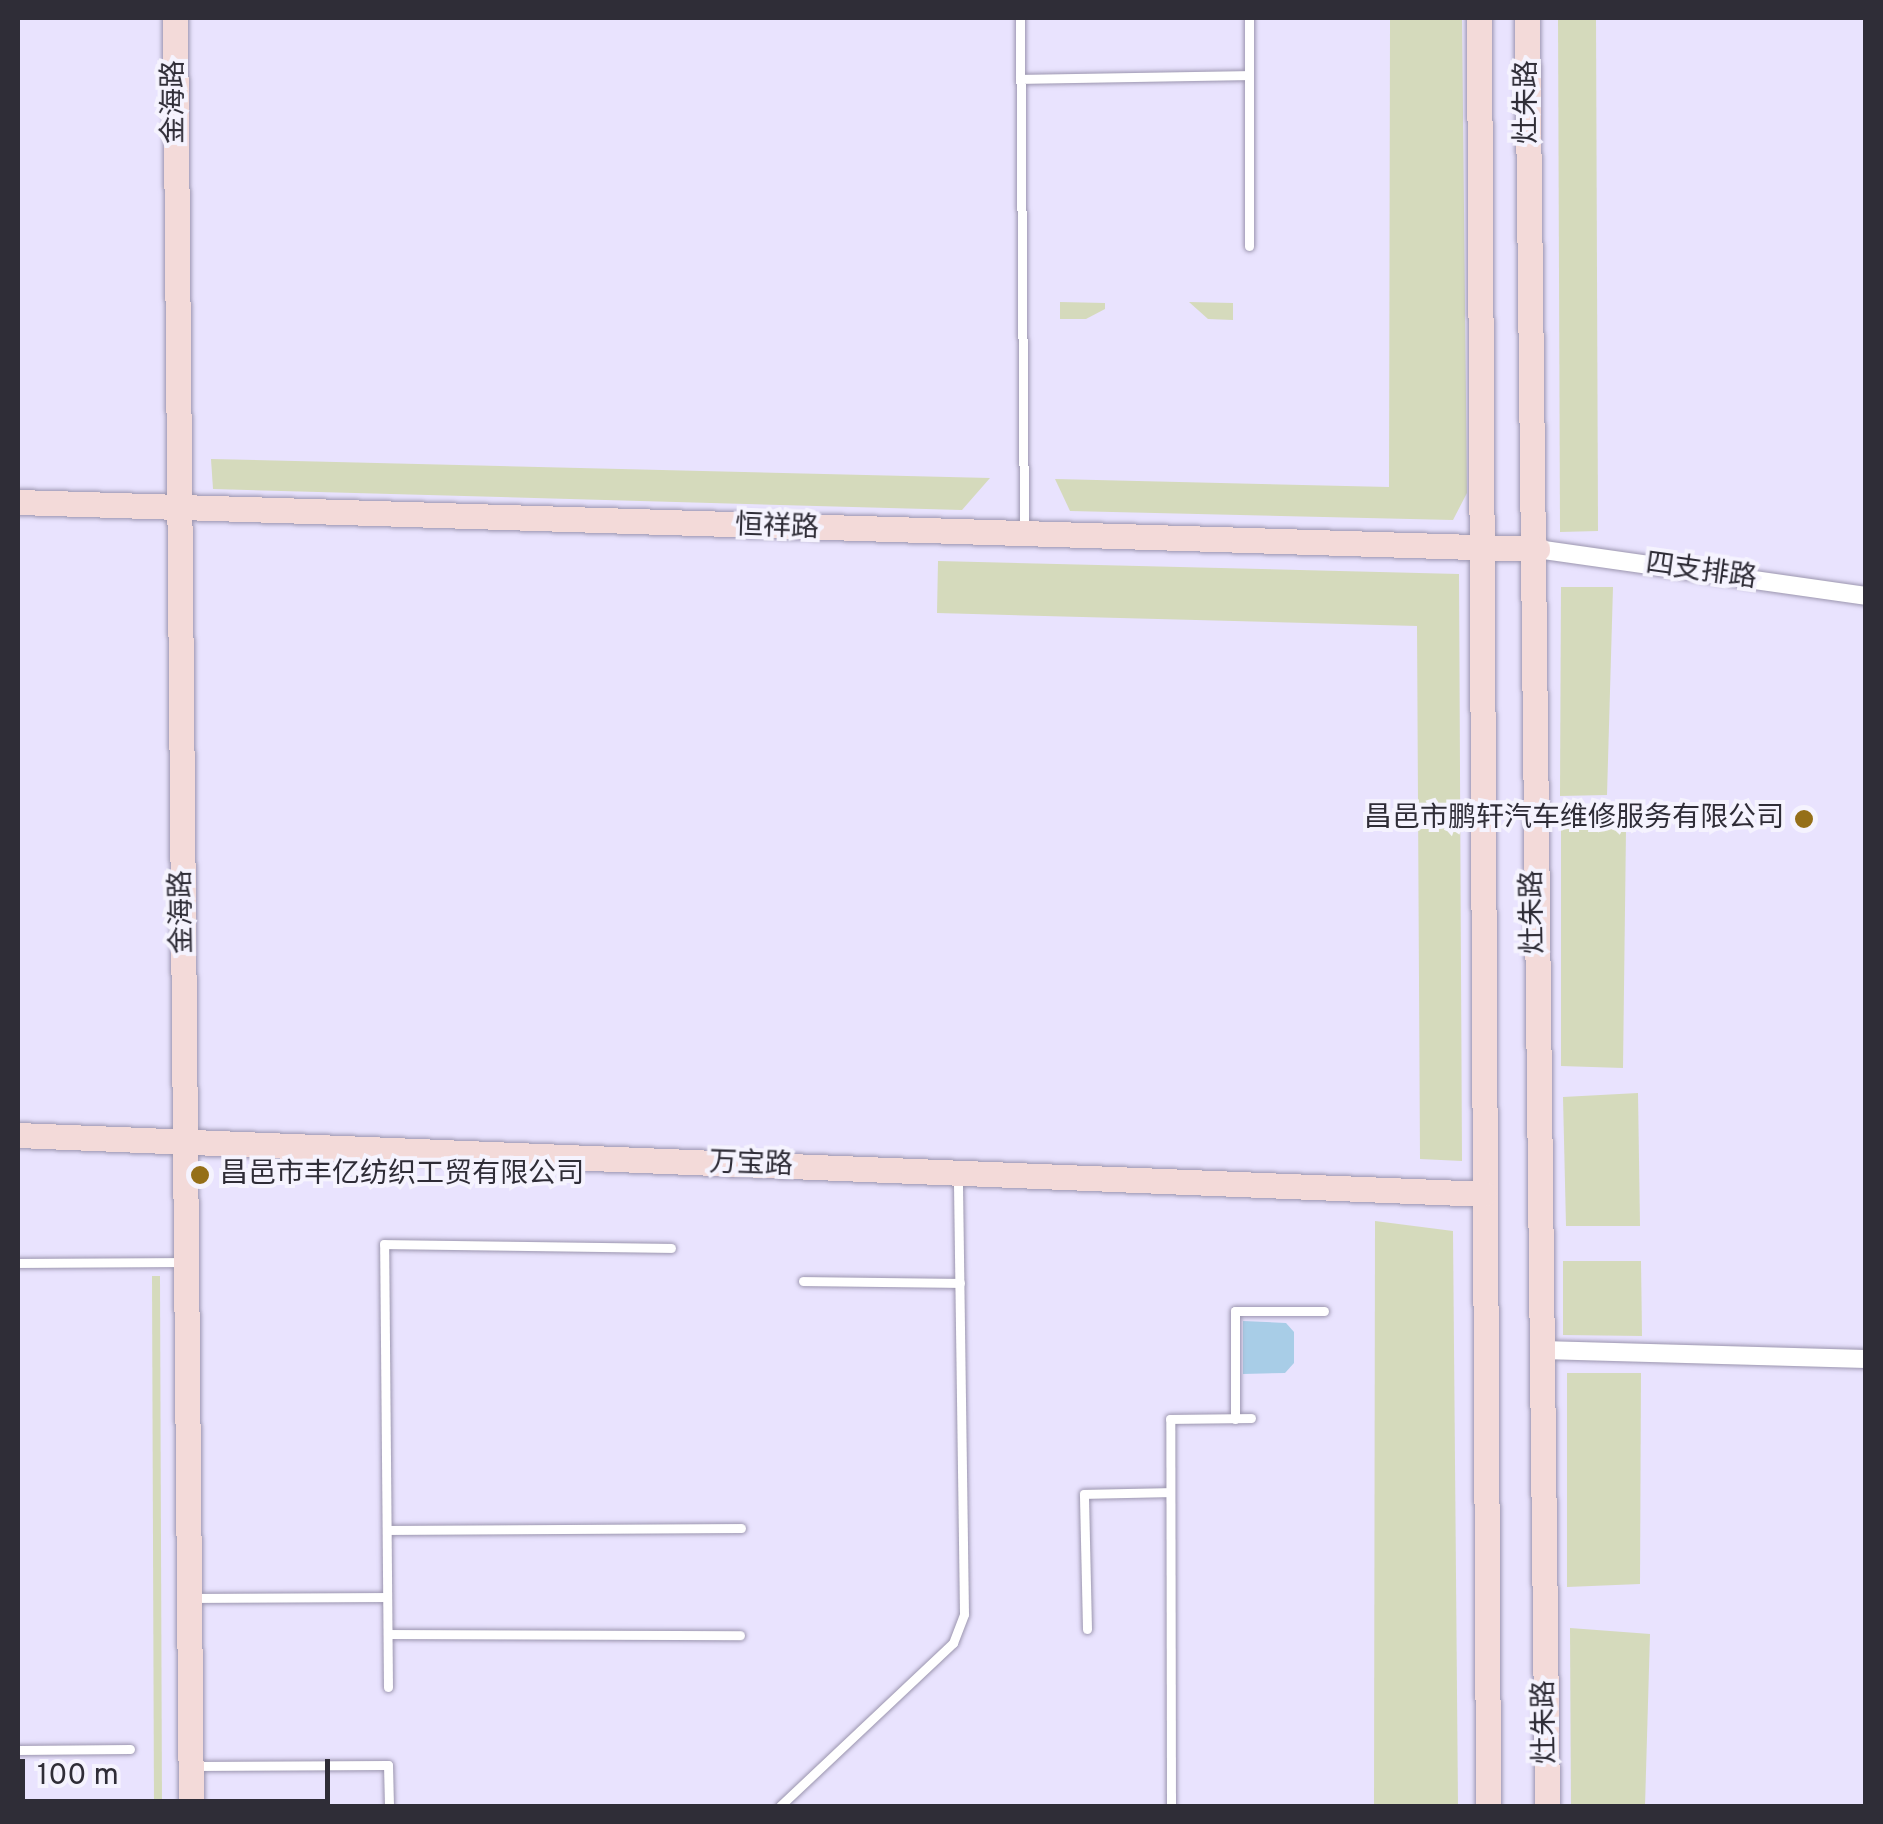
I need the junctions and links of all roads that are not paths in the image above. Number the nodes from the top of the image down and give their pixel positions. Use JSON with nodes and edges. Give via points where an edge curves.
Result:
{"nodes":[{"id":1,"x":175,"y":18,"type":"edge"},
{"id":2,"x":1020,"y":18,"type":"edge"},
{"id":3,"x":1248,"y":18,"type":"edge"},
{"id":4,"x":1479,"y":18,"type":"edge"},
{"id":5,"x":1527,"y":18,"type":"edge"},
{"id":6,"x":1248,"y":75,"type":"junction"},
{"id":7,"x":1020,"y":79,"type":"junction"},
{"id":8,"x":1249,"y":246,"type":"dead end"},
{"id":9,"x":18,"y":502,"type":"edge"},
{"id":10,"x":177,"y":507,"type":"junction"},
{"id":11,"x":1024,"y":536,"type":"junction"},
{"id":12,"x":1482,"y":544,"type":"junction"},
{"id":13,"x":1537,"y":549,"type":"junction"},
{"id":14,"x":1866,"y":596,"type":"edge"},
{"id":15,"x":18,"y":1135,"type":"edge"},
{"id":16,"x":186,"y":1142,"type":"junction"},
{"id":17,"x":958,"y":1173,"type":"junction"},
{"id":18,"x":1484,"y":1194,"type":"junction"},
{"id":19,"x":670,"y":1248,"type":"dead end"},
{"id":20,"x":187,"y":1262,"type":"junction"},
{"id":21,"x":18,"y":1264,"type":"edge"},
{"id":22,"x":803,"y":1281,"type":"dead end"},
{"id":23,"x":960,"y":1283,"type":"junction"},
{"id":24,"x":1324,"y":1311,"type":"dead end"},
{"id":25,"x":1542,"y":1350,"type":"junction"},
{"id":26,"x":1866,"y":1359,"type":"edge"},
{"id":27,"x":1251,"y":1418,"type":"dead end"},
{"id":28,"x":1234,"y":1419,"type":"junction"},
{"id":29,"x":1170,"y":1492,"type":"junction"},
{"id":30,"x":741,"y":1528,"type":"dead end"},
{"id":31,"x":387,"y":1530,"type":"junction"},
{"id":32,"x":387,"y":1597,"type":"junction"},
{"id":33,"x":190,"y":1598,"type":"junction"},
{"id":34,"x":1087,"y":1630,"type":"dead end"},
{"id":35,"x":388,"y":1634,"type":"junction"},
{"id":36,"x":740,"y":1635,"type":"dead end"},
{"id":37,"x":388,"y":1687,"type":"dead end"},
{"id":38,"x":18,"y":1750,"type":"edge"},
{"id":39,"x":130,"y":1750,"type":"dead end"},
{"id":40,"x":191,"y":1766,"type":"junction"},
{"id":41,"x":191,"y":1806,"type":"edge"},
{"id":42,"x":389,"y":1806,"type":"edge"},
{"id":43,"x":780,"y":1806,"type":"edge"},
{"id":44,"x":1171,"y":1806,"type":"edge"},
{"id":45,"x":1488,"y":1806,"type":"edge"},
{"id":46,"x":1547,"y":1806,"type":"edge"}],
"edges":[{"from":1,"to":10,"type":"street","name":"金海路"},
{"from":2,"to":7,"type":"lane"},
{"from":3,"to":6,"type":"lane"},
{"from":4,"to":12,"type":"street","name":"灶朱路"},
{"from":5,"to":13,"type":"street","name":"灶朱路"},
{"from":6,"to":7,"type":"lane"},
{"from":6,"to":8,"type":"lane"},
{"from":7,"to":11,"type":"lane"},
{"from":9,"to":10,"type":"street","name":"恒祥路"},
{"from":10,"to":11,"type":"street","name":"恒祥路"},
{"from":10,"to":16,"type":"street","name":"金海路"},
{"from":11,"to":12,"type":"street","name":"恒祥路"},
{"from":12,"to":13,"type":"street","name":"恒祥路"},
{"from":12,"to":18,"type":"street","name":"灶朱路"},
{"from":13,"to":14,"type":"street","name":"四支排路"},
{"from":13,"to":25,"type":"street","name":"灶朱路","via":[[1532,834]]},
{"from":15,"to":16,"type":"street","name":"万宝路"},
{"from":16,"to":17,"type":"street","name":"万宝路"},
{"from":16,"to":20,"type":"street","name":"金海路"},
{"from":17,"to":18,"type":"street","name":"万宝路"},
{"from":17,"to":23,"type":"lane"},
{"from":18,"to":45,"type":"street","name":"灶朱路"},
{"from":19,"to":31,"type":"lane","via":[[384,1244]]},
{"from":20,"to":21,"type":"lane"},
{"from":20,"to":33,"type":"street","name":"金海路"},
{"from":22,"to":23,"type":"lane"},
{"from":23,"to":43,"type":"lane","via":[[964,1614],[953,1643]]},
{"from":24,"to":28,"type":"lane","via":[[1234,1311]]},
{"from":25,"to":26,"type":"street"},
{"from":25,"to":46,"type":"street","name":"灶朱路"},
{"from":27,"to":28,"type":"lane"},
{"from":28,"to":29,"type":"lane","via":[[1170,1420]]},
{"from":29,"to":34,"type":"lane","via":[[1084,1494]]},
{"from":29,"to":44,"type":"lane"},
{"from":30,"to":31,"type":"lane"},
{"from":31,"to":32,"type":"lane"},
{"from":32,"to":33,"type":"lane"},
{"from":32,"to":35,"type":"lane"},
{"from":33,"to":40,"type":"street","name":"金海路"},
{"from":35,"to":36,"type":"lane"},
{"from":35,"to":37,"type":"lane"},
{"from":38,"to":39,"type":"lane"},
{"from":40,"to":41,"type":"street","name":"金海路"},
{"from":40,"to":42,"type":"lane","via":[[388,1765]]}]}
